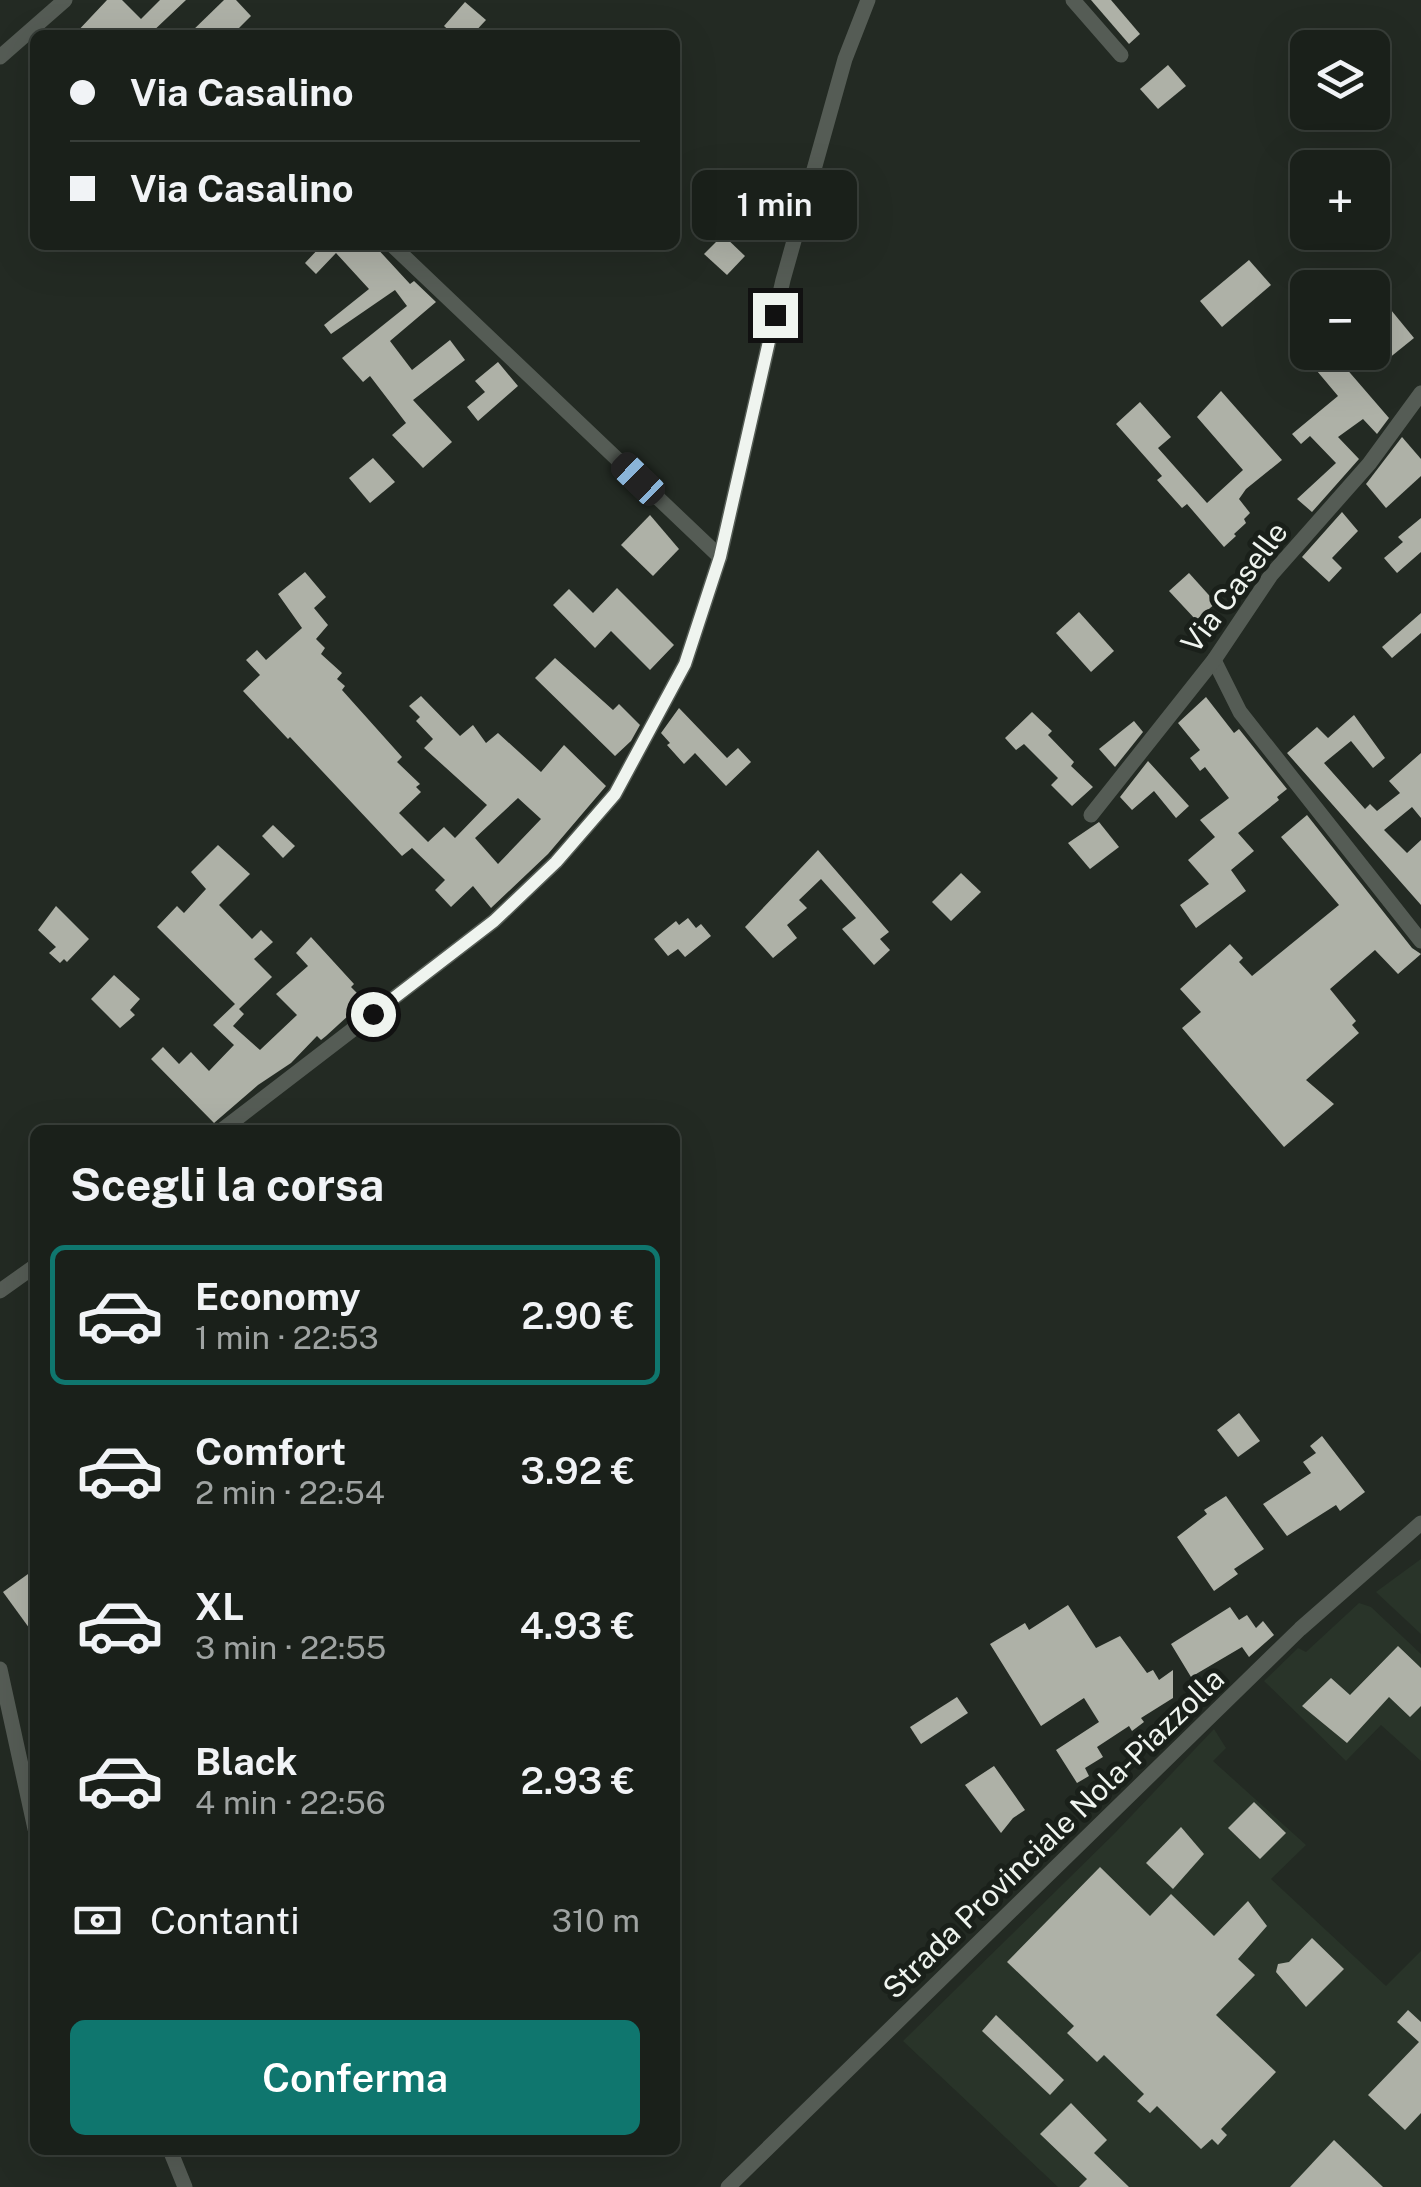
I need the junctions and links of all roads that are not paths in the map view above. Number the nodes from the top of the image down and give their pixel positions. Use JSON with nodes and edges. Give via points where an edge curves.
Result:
{"nodes":[{"id":1,"x":65,"y":0,"type":"edge"},
{"id":2,"x":868,"y":0,"type":"edge"},
{"id":3,"x":1074,"y":0,"type":"edge"},
{"id":4,"x":30,"y":30,"type":"edge"},
{"id":5,"x":30,"y":30,"type":"edge"},
{"id":6,"x":1121,"y":55,"type":"dead end"},
{"id":7,"x":0,"y":56,"type":"edge"},
{"id":8,"x":397,"y":250,"type":"edge"},
{"id":9,"x":1421,"y":393,"type":"edge"},
{"id":10,"x":720,"y":557,"type":"junction"},
{"id":11,"x":1214,"y":660,"type":"junction"},
{"id":12,"x":1091,"y":815,"type":"dead end"},
{"id":13,"x":1421,"y":942,"type":"edge"},
{"id":14,"x":229,"y":1125,"type":"edge"},
{"id":15,"x":30,"y":1270,"type":"edge"},
{"id":16,"x":0,"y":1291,"type":"edge"},
{"id":17,"x":1421,"y":1523,"type":"edge"},
{"id":18,"x":0,"y":1669,"type":"edge"},
{"id":19,"x":30,"y":1805,"type":"edge"},
{"id":20,"x":172,"y":2155,"type":"edge"},
{"id":21,"x":185,"y":2187,"type":"edge"},
{"id":22,"x":728,"y":2187,"type":"edge"}],
"edges":[{"from":1,"to":5,"type":"street"},
{"from":2,"to":10,"type":"street","via":[[783,280]]},
{"from":3,"to":6,"type":"street"},
{"from":4,"to":7,"type":"street"},
{"from":8,"to":10,"type":"street"},
{"from":9,"to":11,"type":"street","name":"Via Caselle","via":[[1369,464],[1271,575]]},
{"from":10,"to":14,"type":"street","via":[[685,664],[604,807],[494,921]]},
{"from":11,"to":12,"type":"street","name":"Via Caselle"},
{"from":11,"to":13,"type":"street","via":[[1240,712]]},
{"from":15,"to":16,"type":"street"},
{"from":17,"to":22,"type":"street","name":"Strada Provinciale Nola-Piazzolla","via":[[1300,1629]]},
{"from":18,"to":19,"type":"street"},
{"from":20,"to":21,"type":"street"}]}
